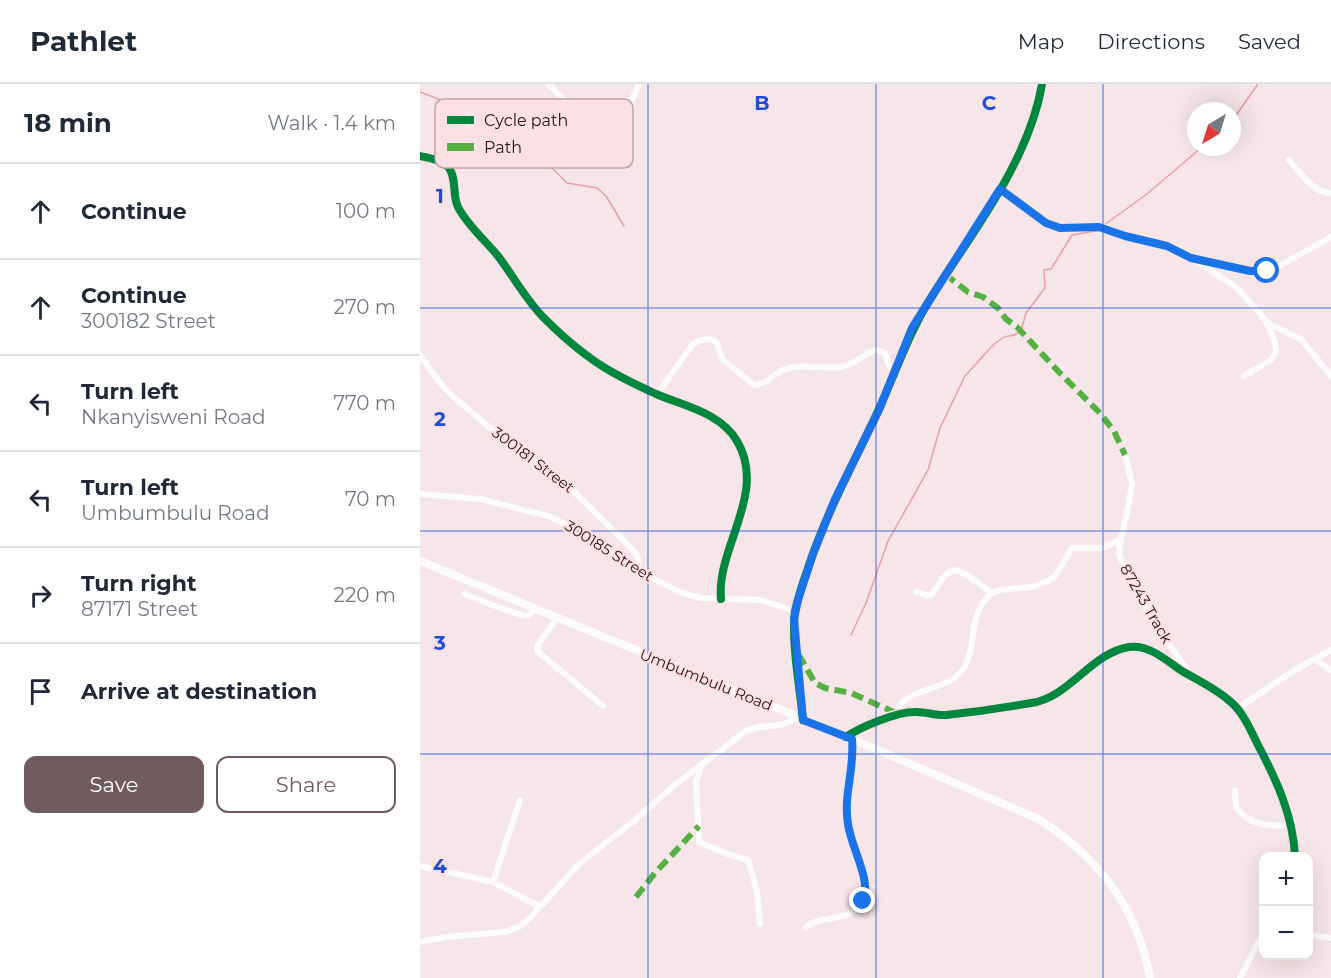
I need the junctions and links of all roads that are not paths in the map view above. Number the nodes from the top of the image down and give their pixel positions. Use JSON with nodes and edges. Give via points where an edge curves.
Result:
{"nodes":[{"id":1,"x":548,"y":84,"type":"edge"},
{"id":2,"x":639,"y":84,"type":"edge"},
{"id":3,"x":1042,"y":84,"type":"edge"},
{"id":4,"x":563,"y":99,"type":"edge"},
{"id":5,"x":633,"y":99,"type":"edge"},
{"id":6,"x":420,"y":156,"type":"edge"},
{"id":7,"x":435,"y":160,"type":"edge"},
{"id":8,"x":1289,"y":160,"type":"dead end"},
{"id":9,"x":449,"y":168,"type":"edge"},
{"id":10,"x":1000,"y":189,"type":"junction"},
{"id":11,"x":1331,"y":193,"type":"edge"},
{"id":12,"x":1331,"y":237,"type":"edge"},
{"id":13,"x":1191,"y":258,"type":"junction"},
{"id":14,"x":1266,"y":321,"type":"junction"},
{"id":15,"x":420,"y":355,"type":"edge"},
{"id":16,"x":894,"y":372,"type":"junction"},
{"id":17,"x":1244,"y":376,"type":"dead end"},
{"id":18,"x":1331,"y":376,"type":"edge"},
{"id":19,"x":657,"y":394,"type":"junction"},
{"id":20,"x":1125,"y":454,"type":"dead end"},
{"id":21,"x":420,"y":494,"type":"edge"},
{"id":22,"x":1121,"y":539,"type":"junction"},
{"id":23,"x":420,"y":561,"type":"edge"},
{"id":24,"x":638,"y":568,"type":"junction"},
{"id":25,"x":916,"y":592,"type":"dead end"},
{"id":26,"x":992,"y":593,"type":"junction"},
{"id":27,"x":464,"y":594,"type":"dead end"},
{"id":28,"x":721,"y":599,"type":"junction"},
{"id":29,"x":534,"y":609,"type":"junction"},
{"id":30,"x":795,"y":611,"type":"junction"},
{"id":31,"x":557,"y":618,"type":"junction"},
{"id":32,"x":1331,"y":650,"type":"edge"},
{"id":33,"x":1315,"y":659,"type":"junction"},
{"id":34,"x":1331,"y":669,"type":"edge"},
{"id":35,"x":1192,"y":677,"type":"junction"},
{"id":36,"x":603,"y":706,"type":"dead end"},
{"id":37,"x":1237,"y":709,"type":"junction"},
{"id":38,"x":897,"y":716,"type":"junction"},
{"id":39,"x":799,"y":719,"type":"junction"},
{"id":40,"x":849,"y":738,"type":"junction"},
{"id":41,"x":702,"y":765,"type":"junction"},
{"id":42,"x":1235,"y":790,"type":"dead end"},
{"id":43,"x":520,"y":800,"type":"dead end"},
{"id":44,"x":1291,"y":824,"type":"junction"},
{"id":45,"x":1294,"y":852,"type":"edge"},
{"id":46,"x":420,"y":866,"type":"edge"},
{"id":47,"x":494,"y":882,"type":"junction"},
{"id":48,"x":540,"y":907,"type":"junction"},
{"id":49,"x":760,"y":924,"type":"dead end"},
{"id":50,"x":806,"y":927,"type":"dead end"},
{"id":51,"x":1313,"y":936,"type":"edge"},
{"id":52,"x":1331,"y":938,"type":"edge"},
{"id":53,"x":1259,"y":941,"type":"edge"},
{"id":54,"x":420,"y":942,"type":"edge"},
{"id":55,"x":1150,"y":978,"type":"edge"},
{"id":56,"x":1240,"y":978,"type":"edge"}],
"edges":[{"from":1,"to":4,"type":"street"},
{"from":2,"to":5,"type":"street"},
{"from":3,"to":10,"type":"street","via":[[1030,131]]},
{"from":6,"to":7,"type":"street"},
{"from":8,"to":11,"type":"street","via":[[1314,188]]},
{"from":9,"to":19,"type":"street","via":[[462,214],[548,322],[610,371]]},
{"from":10,"to":13,"type":"street","via":[[1052,226],[1104,228],[1167,246]]},
{"from":10,"to":16,"type":"street","via":[[918,318]]},
{"from":12,"to":13,"type":"street","via":[[1267,271]]},
{"from":13,"to":14,"type":"street","via":[[1236,287]]},
{"from":14,"to":17,"type":"street","via":[[1276,353]]},
{"from":14,"to":18,"type":"street","via":[[1301,339]]},
{"from":15,"to":24,"type":"street","name":"300181 Street","via":[[456,399],[526,458],[570,487],[634,551]]},
{"from":16,"to":19,"type":"street","via":[[885,353],[877,350],[842,367],[794,367],[782,370],[765,383],[754,384],[722,359],[711,339],[693,344]]},
{"from":16,"to":30,"type":"street","via":[[823,527]]},
{"from":19,"to":28,"type":"street","via":[[713,417],[732,434],[741,450],[747,482],[721,580]]},
{"from":20,"to":22,"type":"street","name":"87243 Track","via":[[1132,484]]},
{"from":21,"to":24,"type":"street","name":"300185 Street","via":[[480,499],[548,516]]},
{"from":22,"to":26,"type":"street","via":[[1104,548],[1072,548],[1055,576],[1040,585]]},
{"from":22,"to":35,"type":"street","name":"87243 Track","via":[[1119,554],[1125,570],[1154,623]]},
{"from":23,"to":29,"type":"main road","name":"Umbumbulu Road"},
{"from":24,"to":28,"type":"street","name":"300185 Street","via":[[682,593]]},
{"from":25,"to":26,"type":"street","via":[[930,596],[945,575],[956,570]]},
{"from":26,"to":38,"type":"street","via":[[978,611],[961,673],[911,696],[900,706]]},
{"from":27,"to":29,"type":"street","via":[[522,617]]},
{"from":28,"to":30,"type":"street","name":"300185 Street","via":[[760,600]]},
{"from":29,"to":31,"type":"main road","name":"Umbumbulu Road"},
{"from":30,"to":39,"type":"street"},
{"from":31,"to":36,"type":"street","via":[[537,651]]},
{"from":31,"to":39,"type":"main road","name":"Umbumbulu Road"},
{"from":32,"to":33,"type":"street"},
{"from":33,"to":34,"type":"street"},
{"from":33,"to":37,"type":"street"},
{"from":35,"to":37,"type":"street","via":[[1224,696]]},
{"from":35,"to":38,"type":"street","via":[[1151,652],[1127,648],[1035,703],[947,715],[914,712]]},
{"from":37,"to":44,"type":"street","via":[[1272,772]]},
{"from":38,"to":40,"type":"street","via":[[858,729]]},
{"from":39,"to":40,"type":"main road","name":"Umbumbulu Road"},
{"from":39,"to":41,"type":"street","via":[[751,729]]},
{"from":40,"to":50,"type":"street","via":[[853,759],[848,824],[866,883],[865,895],[848,916],[815,921]]},
{"from":40,"to":55,"type":"main road","name":"Umbumbulu Road","via":[[1025,812],[1073,843],[1103,874],[1124,904],[1140,939]]},
{"from":41,"to":48,"type":"street","via":[[572,870]]},
{"from":41,"to":49,"type":"street","via":[[696,781],[700,844],[748,860],[757,891]]},
{"from":42,"to":44,"type":"street","via":[[1236,807],[1251,820],[1269,827]]},
{"from":43,"to":47,"type":"street"},
{"from":44,"to":45,"type":"street"},
{"from":46,"to":47,"type":"street"},
{"from":47,"to":48,"type":"street"},
{"from":48,"to":54,"type":"street","via":[[525,923],[509,932]]},
{"from":51,"to":52,"type":"street"},
{"from":53,"to":56,"type":"street"}]}
